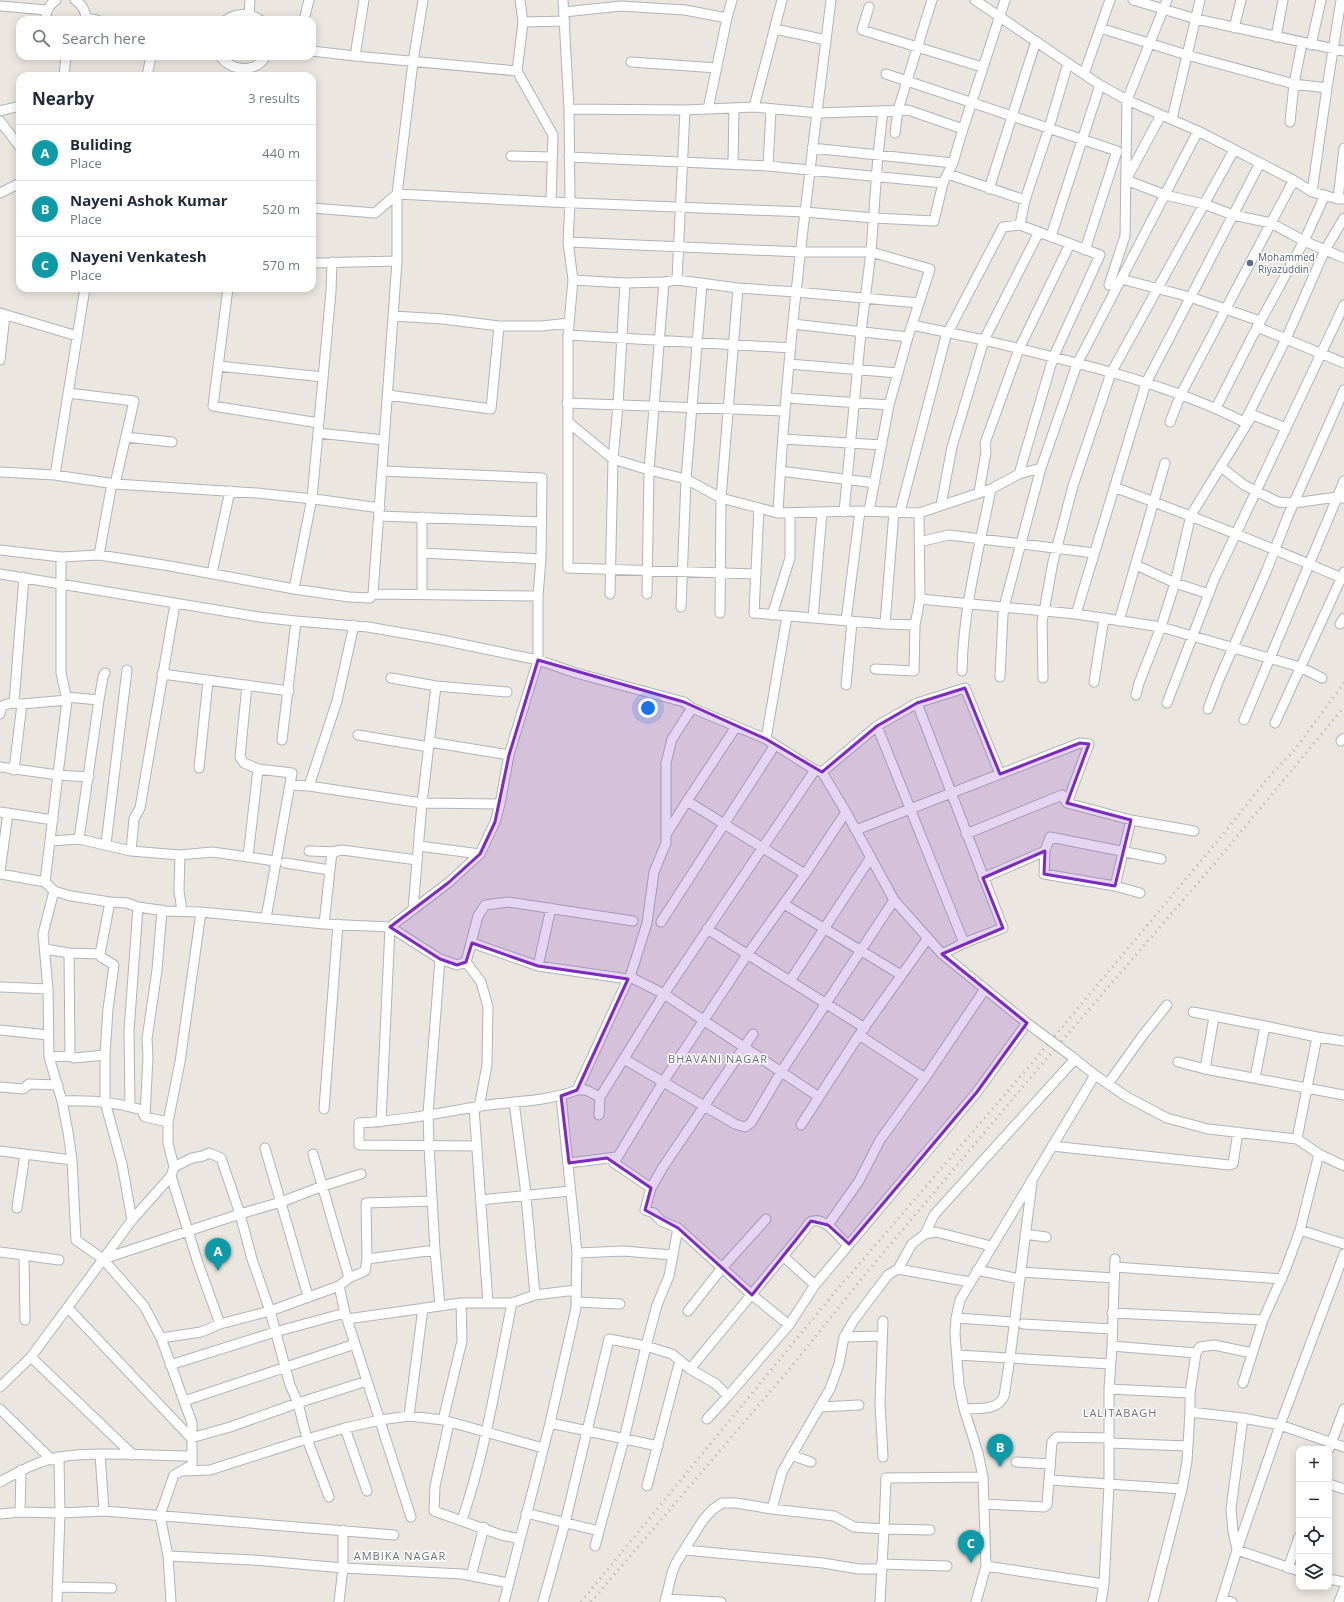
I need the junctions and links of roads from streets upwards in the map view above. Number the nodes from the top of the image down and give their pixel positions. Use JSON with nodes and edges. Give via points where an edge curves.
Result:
{"nodes":[{"id":1,"x":56,"y":0,"type":"edge"},
{"id":2,"x":77,"y":0,"type":"edge"},
{"id":3,"x":250,"y":0,"type":"edge"},
{"id":4,"x":309,"y":0,"type":"edge"},
{"id":5,"x":364,"y":0,"type":"edge"},
{"id":6,"x":423,"y":0,"type":"edge"},
{"id":7,"x":520,"y":0,"type":"edge"},
{"id":8,"x":563,"y":0,"type":"edge"},
{"id":9,"x":732,"y":0,"type":"edge"},
{"id":10,"x":782,"y":0,"type":"edge"},
{"id":11,"x":831,"y":0,"type":"edge"},
{"id":12,"x":932,"y":0,"type":"edge"},
{"id":13,"x":975,"y":0,"type":"edge"},
{"id":14,"x":1005,"y":0,"type":"edge"},
{"id":15,"x":1110,"y":0,"type":"edge"},
{"id":16,"x":1133,"y":0,"type":"edge"},
{"id":17,"x":1167,"y":0,"type":"edge"},
{"id":18,"x":1200,"y":0,"type":"edge"},
{"id":19,"x":1241,"y":0,"type":"edge"},
{"id":20,"x":1283,"y":0,"type":"edge"},
{"id":21,"x":1321,"y":0,"type":"edge"},
{"id":22,"x":1341,"y":0,"type":"edge"},
{"id":23,"x":0,"y":6,"type":"edge"},
{"id":24,"x":869,"y":7,"type":"dead end"},
{"id":25,"x":1163,"y":10,"type":"junction"},
{"id":26,"x":46,"y":15,"type":"edge"},
{"id":27,"x":249,"y":15,"type":"joint"},
{"id":28,"x":85,"y":16,"type":"edge"},
{"id":29,"x":232,"y":16,"type":"edge"},
{"id":30,"x":305,"y":16,"type":"edge"},
{"id":31,"x":999,"y":16,"type":"junction"},
{"id":32,"x":564,"y":17,"type":"junction"},
{"id":33,"x":727,"y":18,"type":"junction"},
{"id":34,"x":1196,"y":19,"type":"junction"},
{"id":35,"x":524,"y":22,"type":"junction"},
{"id":36,"x":1100,"y":28,"type":"junction"},
{"id":37,"x":1234,"y":28,"type":"junction"},
{"id":38,"x":775,"y":29,"type":"junction"},
{"id":39,"x":1276,"y":37,"type":"junction"},
{"id":40,"x":826,"y":40,"type":"junction"},
{"id":41,"x":1036,"y":41,"type":"junction"},
{"id":42,"x":1302,"y":43,"type":"junction"},
{"id":43,"x":1149,"y":44,"type":"junction"},
{"id":44,"x":1311,"y":45,"type":"junction"},
{"id":45,"x":917,"y":48,"type":"junction"},
{"id":46,"x":1333,"y":50,"type":"junction"},
{"id":47,"x":316,"y":51,"type":"edge"},
{"id":48,"x":1344,"y":51,"type":"edge"},
{"id":49,"x":1187,"y":55,"type":"junction"},
{"id":50,"x":355,"y":56,"type":"junction"},
{"id":51,"x":66,"y":60,"type":"edge"},
{"id":52,"x":150,"y":60,"type":"edge"},
{"id":53,"x":223,"y":60,"type":"edge"},
{"id":54,"x":262,"y":60,"type":"edge"},
{"id":55,"x":413,"y":62,"type":"junction"},
{"id":56,"x":632,"y":62,"type":"dead end"},
{"id":57,"x":1068,"y":63,"type":"junction"},
{"id":58,"x":982,"y":67,"type":"junction"},
{"id":59,"x":717,"y":68,"type":"junction"},
{"id":60,"x":517,"y":71,"type":"junction"},
{"id":61,"x":64,"y":72,"type":"edge"},
{"id":62,"x":148,"y":72,"type":"edge"},
{"id":63,"x":240,"y":72,"type":"edge"},
{"id":64,"x":886,"y":74,"type":"dead end"},
{"id":65,"x":1084,"y":74,"type":"junction"},
{"id":66,"x":907,"y":81,"type":"junction"},
{"id":67,"x":1294,"y":84,"type":"junction"},
{"id":68,"x":1100,"y":85,"type":"junction"},
{"id":69,"x":1327,"y":88,"type":"junction"},
{"id":70,"x":1127,"y":100,"type":"junction"},
{"id":71,"x":972,"y":103,"type":"junction"},
{"id":72,"x":16,"y":107,"type":"edge"},
{"id":73,"x":754,"y":107,"type":"junction"},
{"id":74,"x":734,"y":108,"type":"junction"},
{"id":75,"x":569,"y":109,"type":"junction"},
{"id":76,"x":708,"y":109,"type":"junction"},
{"id":77,"x":685,"y":110,"type":"junction"},
{"id":78,"x":771,"y":110,"type":"junction"},
{"id":79,"x":883,"y":110,"type":"junction"},
{"id":80,"x":898,"y":110,"type":"junction"},
{"id":81,"x":0,"y":111,"type":"edge"},
{"id":82,"x":818,"y":113,"type":"junction"},
{"id":83,"x":1012,"y":116,"type":"junction"},
{"id":84,"x":1161,"y":116,"type":"junction"},
{"id":85,"x":1172,"y":119,"type":"junction"},
{"id":86,"x":0,"y":121,"type":"edge"},
{"id":87,"x":1290,"y":122,"type":"dead end"},
{"id":88,"x":1049,"y":128,"type":"junction"},
{"id":89,"x":963,"y":129,"type":"junction"},
{"id":90,"x":1198,"y":131,"type":"junction"},
{"id":91,"x":895,"y":132,"type":"dead end"},
{"id":92,"x":1083,"y":139,"type":"junction"},
{"id":93,"x":16,"y":142,"type":"edge"},
{"id":94,"x":812,"y":148,"type":"junction"},
{"id":95,"x":1344,"y":148,"type":"edge"},
{"id":96,"x":1234,"y":150,"type":"junction"},
{"id":97,"x":878,"y":155,"type":"junction"},
{"id":98,"x":510,"y":156,"type":"dead end"},
{"id":99,"x":552,"y":157,"type":"junction"},
{"id":100,"x":569,"y":157,"type":"junction"},
{"id":101,"x":682,"y":162,"type":"junction"},
{"id":102,"x":953,"y":163,"type":"junction"},
{"id":103,"x":1260,"y":163,"type":"junction"},
{"id":104,"x":733,"y":164,"type":"junction"},
{"id":105,"x":768,"y":166,"type":"junction"},
{"id":106,"x":810,"y":171,"type":"junction"},
{"id":107,"x":948,"y":174,"type":"junction"},
{"id":108,"x":877,"y":177,"type":"junction"},
{"id":109,"x":1126,"y":180,"type":"junction"},
{"id":110,"x":1295,"y":181,"type":"junction"},
{"id":111,"x":943,"y":183,"type":"junction"},
{"id":112,"x":16,"y":185,"type":"edge"},
{"id":113,"x":989,"y":189,"type":"junction"},
{"id":114,"x":1312,"y":192,"type":"junction"},
{"id":115,"x":0,"y":193,"type":"edge"},
{"id":116,"x":396,"y":194,"type":"junction"},
{"id":117,"x":1165,"y":195,"type":"junction"},
{"id":118,"x":1325,"y":196,"type":"junction"},
{"id":119,"x":1341,"y":199,"type":"edge"},
{"id":120,"x":1025,"y":200,"type":"junction"},
{"id":121,"x":551,"y":202,"type":"junction"},
{"id":122,"x":570,"y":203,"type":"junction"},
{"id":123,"x":1204,"y":204,"type":"junction"},
{"id":124,"x":316,"y":208,"type":"edge"},
{"id":125,"x":680,"y":208,"type":"junction"},
{"id":126,"x":805,"y":212,"type":"junction"},
{"id":127,"x":1233,"y":215,"type":"junction"},
{"id":128,"x":874,"y":218,"type":"junction"},
{"id":129,"x":1344,"y":218,"type":"edge"},
{"id":130,"x":1271,"y":223,"type":"junction"},
{"id":131,"x":1020,"y":225,"type":"junction"},
{"id":132,"x":1039,"y":232,"type":"junction"},
{"id":133,"x":1051,"y":236,"type":"junction"},
{"id":134,"x":1304,"y":241,"type":"junction"},
{"id":135,"x":568,"y":242,"type":"junction"},
{"id":136,"x":1070,"y":244,"type":"junction"},
{"id":137,"x":678,"y":247,"type":"junction"},
{"id":138,"x":1085,"y":250,"type":"junction"},
{"id":139,"x":1325,"y":250,"type":"junction"},
{"id":140,"x":801,"y":252,"type":"junction"},
{"id":141,"x":871,"y":252,"type":"junction"},
{"id":142,"x":1344,"y":258,"type":"edge"},
{"id":143,"x":397,"y":261,"type":"junction"},
{"id":144,"x":332,"y":262,"type":"junction"},
{"id":145,"x":316,"y":263,"type":"edge"},
{"id":146,"x":1121,"y":278,"type":"junction"},
{"id":147,"x":573,"y":280,"type":"junction"},
{"id":148,"x":677,"y":280,"type":"junction"},
{"id":149,"x":664,"y":282,"type":"junction"},
{"id":150,"x":625,"y":283,"type":"junction"},
{"id":151,"x":702,"y":284,"type":"junction"},
{"id":152,"x":1109,"y":285,"type":"dead end"},
{"id":153,"x":738,"y":288,"type":"junction"},
{"id":154,"x":1158,"y":288,"type":"junction"},
{"id":155,"x":84,"y":292,"type":"edge"},
{"id":156,"x":227,"y":292,"type":"edge"},
{"id":157,"x":796,"y":292,"type":"junction"},
{"id":158,"x":865,"y":298,"type":"junction"},
{"id":159,"x":1190,"y":298,"type":"junction"},
{"id":160,"x":919,"y":303,"type":"junction"},
{"id":161,"x":1344,"y":305,"type":"edge"},
{"id":162,"x":1226,"y":308,"type":"junction"},
{"id":163,"x":2,"y":314,"type":"edge"},
{"id":164,"x":393,"y":316,"type":"junction"},
{"id":165,"x":569,"y":323,"type":"junction"},
{"id":166,"x":793,"y":324,"type":"junction"},
{"id":167,"x":1259,"y":324,"type":"junction"},
{"id":168,"x":912,"y":325,"type":"junction"},
{"id":169,"x":499,"y":326,"type":"junction"},
{"id":170,"x":861,"y":332,"type":"junction"},
{"id":171,"x":948,"y":333,"type":"junction"},
{"id":172,"x":568,"y":335,"type":"junction"},
{"id":173,"x":77,"y":336,"type":"junction"},
{"id":174,"x":908,"y":336,"type":"junction"},
{"id":175,"x":621,"y":339,"type":"junction"},
{"id":176,"x":1286,"y":339,"type":"junction"},
{"id":177,"x":984,"y":340,"type":"junction"},
{"id":178,"x":659,"y":341,"type":"junction"},
{"id":179,"x":697,"y":343,"type":"junction"},
{"id":180,"x":735,"y":345,"type":"junction"},
{"id":181,"x":791,"y":348,"type":"junction"},
{"id":182,"x":1019,"y":349,"type":"junction"},
{"id":183,"x":1320,"y":353,"type":"junction"},
{"id":184,"x":1053,"y":358,"type":"junction"},
{"id":185,"x":0,"y":360,"type":"edge"},
{"id":186,"x":1344,"y":363,"type":"edge"},
{"id":187,"x":789,"y":364,"type":"junction"},
{"id":188,"x":1077,"y":364,"type":"junction"},
{"id":189,"x":218,"y":366,"type":"junction"},
{"id":190,"x":857,"y":370,"type":"junction"},
{"id":191,"x":898,"y":372,"type":"junction"},
{"id":192,"x":1111,"y":373,"type":"junction"},
{"id":193,"x":323,"y":377,"type":"junction"},
{"id":194,"x":1146,"y":383,"type":"junction"},
{"id":195,"x":1344,"y":390,"type":"edge"},
{"id":196,"x":68,"y":393,"type":"junction"},
{"id":197,"x":1181,"y":394,"type":"junction"},
{"id":198,"x":388,"y":395,"type":"junction"},
{"id":199,"x":787,"y":398,"type":"junction"},
{"id":200,"x":567,"y":403,"type":"junction"},
{"id":201,"x":854,"y":403,"type":"junction"},
{"id":202,"x":618,"y":405,"type":"junction"},
{"id":203,"x":889,"y":405,"type":"junction"},
{"id":204,"x":654,"y":406,"type":"junction"},
{"id":205,"x":692,"y":408,"type":"junction"},
{"id":206,"x":1216,"y":408,"type":"junction"},
{"id":207,"x":728,"y":409,"type":"junction"},
{"id":208,"x":786,"y":411,"type":"junction"},
{"id":209,"x":1253,"y":415,"type":"junction"},
{"id":210,"x":568,"y":422,"type":"junction"},
{"id":211,"x":1170,"y":422,"type":"dead end"},
{"id":212,"x":1244,"y":422,"type":"junction"},
{"id":213,"x":319,"y":423,"type":"junction"},
{"id":214,"x":1286,"y":428,"type":"junction"},
{"id":215,"x":318,"y":433,"type":"junction"},
{"id":216,"x":126,"y":437,"type":"junction"},
{"id":217,"x":783,"y":439,"type":"junction"},
{"id":218,"x":384,"y":440,"type":"junction"},
{"id":219,"x":172,"y":442,"type":"dead end"},
{"id":220,"x":851,"y":443,"type":"junction"},
{"id":221,"x":882,"y":445,"type":"junction"},
{"id":222,"x":613,"y":460,"type":"junction"},
{"id":223,"x":1165,"y":463,"type":"dead end"},
{"id":224,"x":1221,"y":467,"type":"junction"},
{"id":225,"x":1041,"y":468,"type":"junction"},
{"id":226,"x":649,"y":470,"type":"junction"},
{"id":227,"x":382,"y":471,"type":"junction"},
{"id":228,"x":780,"y":471,"type":"junction"},
{"id":229,"x":0,"y":472,"type":"edge"},
{"id":230,"x":1019,"y":474,"type":"junction"},
{"id":231,"x":55,"y":475,"type":"junction"},
{"id":232,"x":686,"y":479,"type":"junction"},
{"id":233,"x":847,"y":480,"type":"junction"},
{"id":234,"x":1344,"y":481,"type":"edge"},
{"id":235,"x":875,"y":483,"type":"junction"},
{"id":236,"x":113,"y":484,"type":"junction"},
{"id":237,"x":1114,"y":487,"type":"junction"},
{"id":238,"x":991,"y":488,"type":"junction"},
{"id":239,"x":230,"y":491,"type":"junction"},
{"id":240,"x":1256,"y":491,"type":"junction"},
{"id":241,"x":979,"y":492,"type":"junction"},
{"id":242,"x":312,"y":498,"type":"junction"},
{"id":243,"x":721,"y":498,"type":"junction"},
{"id":244,"x":1340,"y":498,"type":"edge"},
{"id":245,"x":1154,"y":502,"type":"junction"},
{"id":246,"x":1294,"y":503,"type":"junction"},
{"id":247,"x":941,"y":505,"type":"junction"},
{"id":248,"x":759,"y":508,"type":"junction"},
{"id":249,"x":865,"y":511,"type":"junction"},
{"id":250,"x":379,"y":512,"type":"junction"},
{"id":251,"x":844,"y":512,"type":"junction"},
{"id":252,"x":897,"y":512,"type":"junction"},
{"id":253,"x":778,"y":513,"type":"junction"},
{"id":254,"x":790,"y":513,"type":"junction"},
{"id":255,"x":822,"y":513,"type":"junction"},
{"id":256,"x":919,"y":513,"type":"junction"},
{"id":257,"x":1191,"y":515,"type":"junction"},
{"id":258,"x":422,"y":518,"type":"junction"},
{"id":259,"x":541,"y":522,"type":"junction"},
{"id":260,"x":1236,"y":535,"type":"junction"},
{"id":261,"x":981,"y":538,"type":"junction"},
{"id":262,"x":919,"y":542,"type":"junction"},
{"id":263,"x":1020,"y":544,"type":"junction"},
{"id":264,"x":1056,"y":548,"type":"junction"},
{"id":265,"x":1275,"y":549,"type":"junction"},
{"id":266,"x":0,"y":550,"type":"edge"},
{"id":267,"x":422,"y":553,"type":"junction"},
{"id":268,"x":1094,"y":553,"type":"junction"},
{"id":269,"x":99,"y":555,"type":"junction"},
{"id":270,"x":61,"y":557,"type":"junction"},
{"id":271,"x":541,"y":559,"type":"junction"},
{"id":272,"x":1309,"y":563,"type":"junction"},
{"id":273,"x":1136,"y":565,"type":"junction"},
{"id":274,"x":611,"y":569,"type":"junction"},
{"id":275,"x":648,"y":570,"type":"junction"},
{"id":276,"x":682,"y":571,"type":"junction"},
{"id":277,"x":720,"y":572,"type":"junction"},
{"id":278,"x":212,"y":573,"type":"junction"},
{"id":279,"x":0,"y":574,"type":"edge"},
{"id":280,"x":756,"y":574,"type":"junction"},
{"id":281,"x":1343,"y":576,"type":"edge"},
{"id":282,"x":24,"y":577,"type":"junction"},
{"id":283,"x":62,"y":583,"type":"junction"},
{"id":284,"x":1175,"y":583,"type":"junction"},
{"id":285,"x":294,"y":589,"type":"junction"},
{"id":286,"x":372,"y":594,"type":"junction"},
{"id":287,"x":422,"y":594,"type":"junction"},
{"id":288,"x":610,"y":594,"type":"dead end"},
{"id":289,"x":648,"y":594,"type":"dead end"},
{"id":290,"x":1209,"y":594,"type":"junction"},
{"id":291,"x":538,"y":596,"type":"junction"},
{"id":292,"x":920,"y":599,"type":"junction"},
{"id":293,"x":174,"y":604,"type":"junction"},
{"id":294,"x":968,"y":604,"type":"junction"},
{"id":295,"x":681,"y":607,"type":"dead end"},
{"id":296,"x":1004,"y":607,"type":"junction"},
{"id":297,"x":1044,"y":611,"type":"junction"},
{"id":298,"x":720,"y":613,"type":"dead end"},
{"id":299,"x":1076,"y":614,"type":"junction"},
{"id":300,"x":772,"y":615,"type":"junction"},
{"id":301,"x":787,"y":616,"type":"junction"},
{"id":302,"x":813,"y":618,"type":"junction"},
{"id":303,"x":1104,"y":618,"type":"junction"},
{"id":304,"x":1119,"y":620,"type":"junction"},
{"id":305,"x":296,"y":621,"type":"junction"},
{"id":306,"x":849,"y":621,"type":"junction"},
{"id":307,"x":885,"y":624,"type":"junction"},
{"id":308,"x":354,"y":626,"type":"junction"},
{"id":309,"x":915,"y":626,"type":"junction"},
{"id":310,"x":1161,"y":627,"type":"junction"},
{"id":311,"x":1193,"y":636,"type":"junction"},
{"id":312,"x":1233,"y":648,"type":"junction"},
{"id":313,"x":1269,"y":658,"type":"junction"},
{"id":314,"x":538,"y":660,"type":"junction"},
{"id":315,"x":1300,"y":667,"type":"junction"},
{"id":316,"x":875,"y":669,"type":"dead end"},
{"id":317,"x":127,"y":670,"type":"dead end"},
{"id":318,"x":962,"y":671,"type":"dead end"},
{"id":319,"x":105,"y":672,"type":"dead end"},
{"id":320,"x":162,"y":674,"type":"junction"},
{"id":321,"x":1000,"y":677,"type":"dead end"},
{"id":322,"x":391,"y":678,"type":"dead end"},
{"id":323,"x":1043,"y":678,"type":"dead end"},
{"id":324,"x":1322,"y":678,"type":"dead end"},
{"id":325,"x":208,"y":681,"type":"junction"},
{"id":326,"x":1094,"y":682,"type":"dead end"},
{"id":327,"x":248,"y":685,"type":"junction"},
{"id":328,"x":846,"y":685,"type":"dead end"},
{"id":329,"x":436,"y":686,"type":"junction"},
{"id":330,"x":289,"y":691,"type":"junction"},
{"id":331,"x":507,"y":692,"type":"dead end"},
{"id":332,"x":1136,"y":695,"type":"dead end"},
{"id":333,"x":66,"y":698,"type":"junction"},
{"id":334,"x":99,"y":700,"type":"junction"},
{"id":335,"x":917,"y":703,"type":"junction"},
{"id":336,"x":1167,"y":703,"type":"dead end"},
{"id":337,"x":18,"y":704,"type":"junction"},
{"id":338,"x":692,"y":708,"type":"junction"},
{"id":339,"x":1208,"y":708,"type":"dead end"},
{"id":340,"x":0,"y":714,"type":"edge"},
{"id":341,"x":1244,"y":720,"type":"dead end"},
{"id":342,"x":1275,"y":723,"type":"dead end"},
{"id":343,"x":877,"y":726,"type":"junction"},
{"id":344,"x":736,"y":727,"type":"junction"},
{"id":345,"x":358,"y":735,"type":"dead end"},
{"id":346,"x":766,"y":739,"type":"junction"},
{"id":347,"x":282,"y":740,"type":"dead end"},
{"id":348,"x":430,"y":745,"type":"junction"},
{"id":349,"x":775,"y":745,"type":"junction"},
{"id":350,"x":509,"y":755,"type":"junction"},
{"id":351,"x":0,"y":767,"type":"edge"},
{"id":352,"x":199,"y":768,"type":"dead end"},
{"id":353,"x":258,"y":769,"type":"junction"},
{"id":354,"x":14,"y":770,"type":"junction"},
{"id":355,"x":819,"y":771,"type":"junction"},
{"id":356,"x":1000,"y":774,"type":"junction"},
{"id":357,"x":58,"y":775,"type":"junction"},
{"id":358,"x":89,"y":777,"type":"junction"},
{"id":359,"x":290,"y":785,"type":"junction"},
{"id":360,"x":309,"y":786,"type":"junction"},
{"id":361,"x":951,"y":793,"type":"junction"},
{"id":362,"x":687,"y":801,"type":"junction"},
{"id":363,"x":422,"y":803,"type":"junction"},
{"id":364,"x":1067,"y":803,"type":"junction"},
{"id":365,"x":500,"y":804,"type":"junction"},
{"id":366,"x":910,"y":809,"type":"junction"},
{"id":367,"x":846,"y":812,"type":"junction"},
{"id":368,"x":4,"y":813,"type":"edge"},
{"id":369,"x":53,"y":820,"type":"junction"},
{"id":370,"x":1131,"y":820,"type":"junction"},
{"id":371,"x":724,"y":824,"type":"junction"},
{"id":372,"x":856,"y":830,"type":"junction"},
{"id":373,"x":1194,"y":831,"type":"dead end"},
{"id":374,"x":667,"y":834,"type":"junction"},
{"id":375,"x":966,"y":834,"type":"junction"},
{"id":376,"x":79,"y":839,"type":"junction"},
{"id":377,"x":50,"y":841,"type":"junction"},
{"id":378,"x":106,"y":844,"type":"junction"},
{"id":379,"x":418,"y":846,"type":"junction"},
{"id":380,"x":762,"y":847,"type":"junction"},
{"id":381,"x":131,"y":851,"type":"junction"},
{"id":382,"x":309,"y":851,"type":"dead end"},
{"id":383,"x":1045,"y":851,"type":"junction"},
{"id":384,"x":1123,"y":851,"type":"junction"},
{"id":385,"x":336,"y":852,"type":"junction"},
{"id":386,"x":480,"y":854,"type":"junction"},
{"id":387,"x":180,"y":855,"type":"junction"},
{"id":388,"x":248,"y":857,"type":"junction"},
{"id":389,"x":871,"y":857,"type":"junction"},
{"id":390,"x":1161,"y":859,"type":"dead end"},
{"id":391,"x":417,"y":860,"type":"junction"},
{"id":392,"x":275,"y":861,"type":"junction"},
{"id":393,"x":285,"y":863,"type":"dead end"},
{"id":394,"x":330,"y":870,"type":"junction"},
{"id":395,"x":0,"y":873,"type":"edge"},
{"id":396,"x":805,"y":874,"type":"junction"},
{"id":397,"x":984,"y":878,"type":"junction"},
{"id":398,"x":45,"y":882,"type":"junction"},
{"id":399,"x":1115,"y":886,"type":"junction"},
{"id":400,"x":54,"y":891,"type":"junction"},
{"id":401,"x":1140,"y":893,"type":"dead end"},
{"id":402,"x":894,"y":900,"type":"junction"},
{"id":403,"x":110,"y":902,"type":"junction"},
{"id":404,"x":784,"y":904,"type":"junction"},
{"id":405,"x":138,"y":907,"type":"junction"},
{"id":406,"x":551,"y":908,"type":"junction"},
{"id":407,"x":413,"y":909,"type":"junction"},
{"id":408,"x":162,"y":910,"type":"junction"},
{"id":409,"x":182,"y":911,"type":"junction"},
{"id":410,"x":202,"y":912,"type":"junction"},
{"id":411,"x":266,"y":918,"type":"junction"},
{"id":412,"x":633,"y":921,"type":"dead end"},
{"id":413,"x":661,"y":922,"type":"dead end"},
{"id":414,"x":324,"y":924,"type":"junction"},
{"id":415,"x":338,"y":924,"type":"junction"},
{"id":416,"x":390,"y":926,"type":"junction"},
{"id":417,"x":823,"y":928,"type":"junction"},
{"id":418,"x":707,"y":929,"type":"junction"},
{"id":419,"x":928,"y":938,"type":"junction"},
{"id":420,"x":472,"y":943,"type":"junction"},
{"id":421,"x":964,"y":943,"type":"junction"},
{"id":422,"x":45,"y":949,"type":"junction"},
{"id":423,"x":861,"y":951,"type":"junction"},
{"id":424,"x":69,"y":953,"type":"junction"},
{"id":425,"x":100,"y":954,"type":"junction"},
{"id":426,"x":942,"y":954,"type":"junction"},
{"id":427,"x":747,"y":955,"type":"junction"},
{"id":428,"x":440,"y":959,"type":"junction"},
{"id":429,"x":466,"y":962,"type":"junction"},
{"id":430,"x":538,"y":966,"type":"junction"},
{"id":431,"x":901,"y":975,"type":"junction"},
{"id":432,"x":629,"y":978,"type":"junction"},
{"id":433,"x":790,"y":981,"type":"junction"},
{"id":434,"x":1,"y":987,"type":"edge"},
{"id":435,"x":48,"y":989,"type":"junction"},
{"id":436,"x":985,"y":989,"type":"junction"},
{"id":437,"x":664,"y":994,"type":"junction"},
{"id":438,"x":827,"y":1004,"type":"junction"},
{"id":439,"x":1167,"y":1005,"type":"dead end"},
{"id":440,"x":1193,"y":1012,"type":"dead end"},
{"id":441,"x":1214,"y":1017,"type":"junction"},
{"id":442,"x":704,"y":1022,"type":"junction"},
{"id":443,"x":1027,"y":1023,"type":"junction"},
{"id":444,"x":1265,"y":1026,"type":"junction"},
{"id":445,"x":0,"y":1030,"type":"edge"},
{"id":446,"x":862,"y":1031,"type":"junction"},
{"id":447,"x":753,"y":1034,"type":"dead end"},
{"id":448,"x":48,"y":1035,"type":"junction"},
{"id":449,"x":1316,"y":1037,"type":"junction"},
{"id":450,"x":1344,"y":1042,"type":"edge"},
{"id":451,"x":744,"y":1047,"type":"junction"},
{"id":452,"x":105,"y":1055,"type":"junction"},
{"id":453,"x":70,"y":1056,"type":"junction"},
{"id":454,"x":49,"y":1057,"type":"junction"},
{"id":455,"x":1073,"y":1057,"type":"junction"},
{"id":456,"x":624,"y":1058,"type":"junction"},
{"id":457,"x":1178,"y":1062,"type":"dead end"},
{"id":458,"x":1205,"y":1069,"type":"junction"},
{"id":459,"x":781,"y":1072,"type":"junction"},
{"id":460,"x":1094,"y":1075,"type":"junction"},
{"id":461,"x":925,"y":1078,"type":"junction"},
{"id":462,"x":1255,"y":1078,"type":"junction"},
{"id":463,"x":663,"y":1082,"type":"junction"},
{"id":464,"x":1108,"y":1084,"type":"junction"},
{"id":465,"x":58,"y":1085,"type":"junction"},
{"id":466,"x":0,"y":1087,"type":"edge"},
{"id":467,"x":1306,"y":1088,"type":"junction"},
{"id":468,"x":577,"y":1090,"type":"junction"},
{"id":469,"x":1344,"y":1095,"type":"edge"},
{"id":470,"x":561,"y":1096,"type":"junction"},
{"id":471,"x":600,"y":1097,"type":"junction"},
{"id":472,"x":819,"y":1097,"type":"junction"},
{"id":473,"x":62,"y":1101,"type":"junction"},
{"id":474,"x":105,"y":1102,"type":"junction"},
{"id":475,"x":514,"y":1102,"type":"junction"},
{"id":476,"x":130,"y":1106,"type":"junction"},
{"id":477,"x":477,"y":1107,"type":"junction"},
{"id":478,"x":704,"y":1107,"type":"junction"},
{"id":479,"x":324,"y":1109,"type":"dead end"},
{"id":480,"x":428,"y":1114,"type":"junction"},
{"id":481,"x":599,"y":1115,"type":"dead end"},
{"id":482,"x":145,"y":1117,"type":"junction"},
{"id":483,"x":168,"y":1122,"type":"junction"},
{"id":484,"x":380,"y":1122,"type":"junction"},
{"id":485,"x":801,"y":1125,"type":"dead end"},
{"id":486,"x":1238,"y":1132,"type":"junction"},
{"id":487,"x":1297,"y":1139,"type":"junction"},
{"id":488,"x":429,"y":1146,"type":"junction"},
{"id":489,"x":476,"y":1146,"type":"junction"},
{"id":490,"x":1052,"y":1146,"type":"junction"},
{"id":491,"x":265,"y":1148,"type":"dead end"},
{"id":492,"x":0,"y":1151,"type":"edge"},
{"id":493,"x":26,"y":1154,"type":"junction"},
{"id":494,"x":313,"y":1154,"type":"dead end"},
{"id":495,"x":1319,"y":1154,"type":"junction"},
{"id":496,"x":616,"y":1157,"type":"junction"},
{"id":497,"x":72,"y":1160,"type":"junction"},
{"id":498,"x":569,"y":1163,"type":"junction"},
{"id":499,"x":1344,"y":1166,"type":"edge"},
{"id":500,"x":174,"y":1167,"type":"junction"},
{"id":501,"x":361,"y":1174,"type":"dead end"},
{"id":502,"x":171,"y":1176,"type":"junction"},
{"id":503,"x":1033,"y":1179,"type":"junction"},
{"id":504,"x":323,"y":1186,"type":"junction"},
{"id":505,"x":651,"y":1188,"type":"junction"},
{"id":506,"x":570,"y":1191,"type":"junction"},
{"id":507,"x":526,"y":1195,"type":"junction"},
{"id":508,"x":480,"y":1200,"type":"junction"},
{"id":509,"x":432,"y":1201,"type":"junction"},
{"id":510,"x":281,"y":1202,"type":"junction"},
{"id":511,"x":17,"y":1208,"type":"dead end"},
{"id":512,"x":240,"y":1214,"type":"junction"},
{"id":513,"x":766,"y":1219,"type":"dead end"},
{"id":514,"x":132,"y":1220,"type":"junction"},
{"id":515,"x":828,"y":1225,"type":"junction"},
{"id":516,"x":678,"y":1228,"type":"junction"},
{"id":517,"x":1300,"y":1230,"type":"junction"},
{"id":518,"x":188,"y":1232,"type":"junction"},
{"id":519,"x":925,"y":1234,"type":"junction"},
{"id":520,"x":1025,"y":1234,"type":"junction"},
{"id":521,"x":1046,"y":1237,"type":"dead end"},
{"id":522,"x":1344,"y":1244,"type":"edge"},
{"id":523,"x":848,"y":1245,"type":"junction"},
{"id":524,"x":991,"y":1246,"type":"junction"},
{"id":525,"x":435,"y":1250,"type":"junction"},
{"id":526,"x":0,"y":1252,"type":"edge"},
{"id":527,"x":577,"y":1253,"type":"junction"},
{"id":528,"x":1344,"y":1254,"type":"edge"},
{"id":529,"x":672,"y":1255,"type":"junction"},
{"id":530,"x":24,"y":1256,"type":"junction"},
{"id":531,"x":784,"y":1256,"type":"junction"},
{"id":532,"x":103,"y":1259,"type":"junction"},
{"id":533,"x":367,"y":1259,"type":"junction"},
{"id":534,"x":59,"y":1260,"type":"dead end"},
{"id":535,"x":722,"y":1268,"type":"junction"},
{"id":536,"x":898,"y":1269,"type":"junction"},
{"id":537,"x":977,"y":1270,"type":"junction"},
{"id":538,"x":1021,"y":1275,"type":"junction"},
{"id":539,"x":349,"y":1278,"type":"junction"},
{"id":540,"x":1114,"y":1278,"type":"junction"},
{"id":541,"x":1282,"y":1279,"type":"junction"},
{"id":542,"x":970,"y":1282,"type":"junction"},
{"id":543,"x":816,"y":1284,"type":"junction"},
{"id":544,"x":339,"y":1286,"type":"junction"},
{"id":545,"x":576,"y":1290,"type":"junction"},
{"id":546,"x":534,"y":1295,"type":"junction"},
{"id":547,"x":752,"y":1295,"type":"junction"},
{"id":548,"x":308,"y":1296,"type":"junction"},
{"id":549,"x":576,"y":1302,"type":"junction"},
{"id":550,"x":461,"y":1303,"type":"junction"},
{"id":551,"x":488,"y":1303,"type":"junction"},
{"id":552,"x":512,"y":1303,"type":"junction"},
{"id":553,"x":620,"y":1304,"type":"dead end"},
{"id":554,"x":440,"y":1306,"type":"junction"},
{"id":555,"x":68,"y":1308,"type":"junction"},
{"id":556,"x":423,"y":1308,"type":"junction"},
{"id":557,"x":270,"y":1311,"type":"junction"},
{"id":558,"x":688,"y":1311,"type":"dead end"},
{"id":559,"x":1112,"y":1314,"type":"junction"},
{"id":560,"x":346,"y":1316,"type":"junction"},
{"id":561,"x":956,"y":1318,"type":"junction"},
{"id":562,"x":26,"y":1320,"type":"dead end"},
{"id":563,"x":1263,"y":1320,"type":"junction"},
{"id":564,"x":883,"y":1321,"type":"dead end"},
{"id":565,"x":1018,"y":1323,"type":"junction"},
{"id":566,"x":220,"y":1324,"type":"junction"},
{"id":567,"x":789,"y":1325,"type":"junction"},
{"id":568,"x":1112,"y":1329,"type":"junction"},
{"id":569,"x":275,"y":1332,"type":"junction"},
{"id":570,"x":882,"y":1336,"type":"junction"},
{"id":571,"x":844,"y":1337,"type":"junction"},
{"id":572,"x":161,"y":1338,"type":"junction"},
{"id":573,"x":355,"y":1344,"type":"junction"},
{"id":574,"x":646,"y":1346,"type":"junction"},
{"id":575,"x":1112,"y":1346,"type":"junction"},
{"id":576,"x":1196,"y":1353,"type":"junction"},
{"id":577,"x":1252,"y":1353,"type":"junction"},
{"id":578,"x":957,"y":1355,"type":"junction"},
{"id":579,"x":31,"y":1357,"type":"junction"},
{"id":580,"x":1010,"y":1358,"type":"junction"},
{"id":581,"x":680,"y":1360,"type":"junction"},
{"id":582,"x":170,"y":1364,"type":"junction"},
{"id":583,"x":1110,"y":1364,"type":"junction"},
{"id":584,"x":285,"y":1367,"type":"junction"},
{"id":585,"x":690,"y":1369,"type":"junction"},
{"id":586,"x":367,"y":1381,"type":"junction"},
{"id":587,"x":1243,"y":1383,"type":"dead end"},
{"id":588,"x":0,"y":1387,"type":"edge"},
{"id":589,"x":1109,"y":1389,"type":"junction"},
{"id":590,"x":1190,"y":1393,"type":"junction"},
{"id":591,"x":728,"y":1396,"type":"junction"},
{"id":592,"x":184,"y":1401,"type":"junction"},
{"id":593,"x":298,"y":1403,"type":"junction"},
{"id":594,"x":859,"y":1405,"type":"dead end"},
{"id":595,"x":820,"y":1407,"type":"junction"},
{"id":596,"x":0,"y":1409,"type":"edge"},
{"id":597,"x":964,"y":1409,"type":"junction"},
{"id":598,"x":1344,"y":1409,"type":"edge"},
{"id":599,"x":1190,"y":1412,"type":"junction"},
{"id":600,"x":409,"y":1416,"type":"junction"},
{"id":601,"x":1243,"y":1418,"type":"junction"},
{"id":602,"x":707,"y":1419,"type":"dead end"},
{"id":603,"x":380,"y":1420,"type":"junction"},
{"id":604,"x":446,"y":1422,"type":"junction"},
{"id":605,"x":550,"y":1423,"type":"junction"},
{"id":606,"x":1280,"y":1424,"type":"junction"},
{"id":607,"x":345,"y":1428,"type":"junction"},
{"id":608,"x":587,"y":1431,"type":"junction"},
{"id":609,"x":486,"y":1432,"type":"junction"},
{"id":610,"x":191,"y":1438,"type":"junction"},
{"id":611,"x":307,"y":1438,"type":"junction"},
{"id":612,"x":624,"y":1439,"type":"junction"},
{"id":613,"x":1109,"y":1440,"type":"junction"},
{"id":614,"x":658,"y":1446,"type":"junction"},
{"id":615,"x":1188,"y":1446,"type":"junction"},
{"id":616,"x":1330,"y":1446,"type":"edge"},
{"id":617,"x":1332,"y":1446,"type":"edge"},
{"id":618,"x":1344,"y":1447,"type":"edge"},
{"id":619,"x":543,"y":1448,"type":"junction"},
{"id":620,"x":100,"y":1454,"type":"junction"},
{"id":621,"x":133,"y":1455,"type":"junction"},
{"id":622,"x":791,"y":1455,"type":"junction"},
{"id":623,"x":192,"y":1456,"type":"junction"},
{"id":624,"x":883,"y":1457,"type":"dead end"},
{"id":625,"x":55,"y":1459,"type":"junction"},
{"id":626,"x":811,"y":1462,"type":"dead end"},
{"id":627,"x":1016,"y":1462,"type":"dead end"},
{"id":628,"x":1050,"y":1464,"type":"junction"},
{"id":629,"x":21,"y":1470,"type":"junction"},
{"id":630,"x":180,"y":1472,"type":"junction"},
{"id":631,"x":984,"y":1477,"type":"junction"},
{"id":632,"x":1050,"y":1480,"type":"junction"},
{"id":633,"x":0,"y":1482,"type":"edge"},
{"id":634,"x":1108,"y":1485,"type":"junction"},
{"id":635,"x":1332,"y":1485,"type":"edge"},
{"id":636,"x":647,"y":1486,"type":"dead end"},
{"id":637,"x":1182,"y":1489,"type":"junction"},
{"id":638,"x":1344,"y":1489,"type":"edge"},
{"id":639,"x":367,"y":1491,"type":"dead end"},
{"id":640,"x":329,"y":1497,"type":"dead end"},
{"id":641,"x":984,"y":1504,"type":"junction"},
{"id":642,"x":772,"y":1509,"type":"junction"},
{"id":643,"x":104,"y":1511,"type":"junction"},
{"id":644,"x":20,"y":1512,"type":"junction"},
{"id":645,"x":60,"y":1513,"type":"junction"},
{"id":646,"x":526,"y":1513,"type":"junction"},
{"id":647,"x":0,"y":1514,"type":"edge"},
{"id":648,"x":160,"y":1515,"type":"junction"},
{"id":649,"x":410,"y":1517,"type":"dead end"},
{"id":650,"x":462,"y":1520,"type":"junction"},
{"id":651,"x":565,"y":1523,"type":"junction"},
{"id":652,"x":484,"y":1527,"type":"junction"},
{"id":653,"x":884,"y":1529,"type":"junction"},
{"id":654,"x":343,"y":1530,"type":"junction"},
{"id":655,"x":930,"y":1530,"type":"dead end"},
{"id":656,"x":599,"y":1531,"type":"junction"},
{"id":657,"x":394,"y":1535,"type":"dead end"},
{"id":658,"x":520,"y":1539,"type":"junction"},
{"id":659,"x":1296,"y":1545,"type":"edge"},
{"id":660,"x":595,"y":1546,"type":"dead end"},
{"id":661,"x":685,"y":1550,"type":"junction"},
{"id":662,"x":1238,"y":1550,"type":"junction"},
{"id":663,"x":168,"y":1556,"type":"junction"},
{"id":664,"x":881,"y":1566,"type":"junction"},
{"id":665,"x":947,"y":1566,"type":"dead end"},
{"id":666,"x":986,"y":1566,"type":"junction"},
{"id":667,"x":343,"y":1568,"type":"junction"},
{"id":668,"x":1288,"y":1568,"type":"junction"},
{"id":669,"x":1296,"y":1570,"type":"edge"},
{"id":670,"x":471,"y":1576,"type":"junction"},
{"id":671,"x":1332,"y":1580,"type":"edge"},
{"id":672,"x":1344,"y":1582,"type":"edge"},
{"id":673,"x":508,"y":1583,"type":"junction"},
{"id":674,"x":1104,"y":1584,"type":"junction"},
{"id":675,"x":57,"y":1587,"type":"junction"},
{"id":676,"x":112,"y":1588,"type":"dead end"},
{"id":677,"x":1222,"y":1600,"type":"edge"},
{"id":678,"x":665,"y":1601,"type":"edge"},
{"id":679,"x":57,"y":1602,"type":"edge"},
{"id":680,"x":171,"y":1602,"type":"edge"},
{"id":681,"x":340,"y":1602,"type":"edge"},
{"id":682,"x":504,"y":1602,"type":"edge"},
{"id":683,"x":543,"y":1602,"type":"edge"},
{"id":684,"x":721,"y":1602,"type":"edge"},
{"id":685,"x":880,"y":1602,"type":"edge"},
{"id":686,"x":976,"y":1602,"type":"edge"},
{"id":687,"x":1101,"y":1602,"type":"edge"},
{"id":688,"x":1153,"y":1602,"type":"edge"},
{"id":689,"x":1232,"y":1602,"type":"edge"}],
"edges":[{"from":1,"to":26,"type":"street","via":[[50,5]]},
{"from":2,"to":28,"type":"street"},
{"from":3,"to":27,"type":"street"},
{"from":4,"to":30,"type":"street"},
{"from":5,"to":50,"type":"street"},
{"from":6,"to":55,"type":"street"},
{"from":7,"to":35,"type":"street"},
{"from":8,"to":32,"type":"street"},
{"from":9,"to":33,"type":"street"},
{"from":10,"to":38,"type":"street"},
{"from":11,"to":40,"type":"street"},
{"from":12,"to":45,"type":"street"},
{"from":13,"to":31,"type":"street"},
{"from":14,"to":31,"type":"street"},
{"from":15,"to":36,"type":"street"},
{"from":16,"to":25,"type":"street"},
{"from":17,"to":25,"type":"street"},
{"from":18,"to":34,"type":"street"},
{"from":19,"to":37,"type":"street"},
{"from":20,"to":39,"type":"street"},
{"from":21,"to":44,"type":"street"},
{"from":22,"to":46,"type":"street"},
{"from":23,"to":26,"type":"street"},
{"from":24,"to":45,"type":"street","via":[[862,30]]},
{"from":25,"to":34,"type":"street"},
{"from":25,"to":43,"type":"street"},
{"from":27,"to":29,"type":"street"},
{"from":31,"to":41,"type":"street"},
{"from":31,"to":58,"type":"street"},
{"from":32,"to":33,"type":"street","via":[[621,6],[685,10]]},
{"from":32,"to":35,"type":"street"},
{"from":32,"to":75,"type":"street"},
{"from":33,"to":59,"type":"street"},
{"from":34,"to":37,"type":"street"},
{"from":34,"to":49,"type":"street"},
{"from":35,"to":60,"type":"street"},
{"from":36,"to":43,"type":"street"},
{"from":36,"to":65,"type":"street"},
{"from":37,"to":39,"type":"street"},
{"from":38,"to":40,"type":"street"},
{"from":38,"to":73,"type":"street"},
{"from":39,"to":42,"type":"street"},
{"from":40,"to":82,"type":"street"},
{"from":41,"to":57,"type":"street"},
{"from":41,"to":83,"type":"street"},
{"from":42,"to":44,"type":"street"},
{"from":42,"to":67,"type":"street"},
{"from":43,"to":49,"type":"street"},
{"from":43,"to":70,"type":"street"},
{"from":44,"to":46,"type":"street"},
{"from":45,"to":58,"type":"street"},
{"from":45,"to":66,"type":"street"},
{"from":46,"to":48,"type":"street"},
{"from":46,"to":69,"type":"street"},
{"from":47,"to":50,"type":"street"},
{"from":49,"to":67,"type":"street"},
{"from":49,"to":85,"type":"street"},
{"from":50,"to":55,"type":"street"},
{"from":51,"to":61,"type":"street"},
{"from":52,"to":62,"type":"street"},
{"from":53,"to":63,"type":"street"},
{"from":54,"to":63,"type":"street"},
{"from":55,"to":60,"type":"street"},
{"from":55,"to":116,"type":"street"},
{"from":56,"to":59,"type":"street"},
{"from":57,"to":65,"type":"street"},
{"from":57,"to":88,"type":"street"},
{"from":58,"to":71,"type":"street"},
{"from":59,"to":76,"type":"street"},
{"from":60,"to":99,"type":"street","via":[[554,135]]},
{"from":64,"to":66,"type":"street"},
{"from":65,"to":68,"type":"street"},
{"from":66,"to":71,"type":"street"},
{"from":66,"to":80,"type":"street"},
{"from":67,"to":69,"type":"street"},
{"from":67,"to":87,"type":"street"},
{"from":68,"to":70,"type":"street"},
{"from":68,"to":92,"type":"street"},
{"from":69,"to":114,"type":"street"},
{"from":70,"to":84,"type":"street"},
{"from":70,"to":109,"type":"street"},
{"from":71,"to":83,"type":"street"},
{"from":71,"to":89,"type":"street"},
{"from":72,"to":81,"type":"street"},
{"from":73,"to":74,"type":"street"},
{"from":73,"to":78,"type":"street"},
{"from":74,"to":76,"type":"street"},
{"from":74,"to":104,"type":"street"},
{"from":75,"to":77,"type":"street"},
{"from":75,"to":100,"type":"street"},
{"from":76,"to":77,"type":"street"},
{"from":77,"to":101,"type":"street"},
{"from":78,"to":82,"type":"street"},
{"from":78,"to":105,"type":"street"},
{"from":79,"to":80,"type":"street"},
{"from":79,"to":82,"type":"street"},
{"from":79,"to":97,"type":"street"},
{"from":80,"to":89,"type":"street","via":[[908,110]]},
{"from":80,"to":91,"type":"street"},
{"from":82,"to":94,"type":"street"},
{"from":83,"to":88,"type":"street"},
{"from":83,"to":113,"type":"street"},
{"from":84,"to":85,"type":"street"},
{"from":84,"to":109,"type":"street"},
{"from":85,"to":90,"type":"street"},
{"from":86,"to":93,"type":"street"},
{"from":88,"to":92,"type":"street"},
{"from":88,"to":120,"type":"street"},
{"from":89,"to":102,"type":"street"},
{"from":90,"to":96,"type":"street"},
{"from":90,"to":117,"type":"street"},
{"from":92,"to":133,"type":"street"},
{"from":92,"to":138,"type":"street","via":[[1117,151]]},
{"from":94,"to":97,"type":"street"},
{"from":94,"to":106,"type":"street"},
{"from":95,"to":119,"type":"street"},
{"from":96,"to":103,"type":"street"},
{"from":96,"to":123,"type":"street"},
{"from":97,"to":102,"type":"street"},
{"from":97,"to":108,"type":"street"},
{"from":98,"to":99,"type":"street"},
{"from":99,"to":121,"type":"street"},
{"from":100,"to":101,"type":"street"},
{"from":100,"to":122,"type":"street"},
{"from":101,"to":104,"type":"street"},
{"from":101,"to":125,"type":"street"},
{"from":102,"to":107,"type":"street"},
{"from":103,"to":110,"type":"street"},
{"from":103,"to":127,"type":"street"},
{"from":104,"to":105,"type":"street"},
{"from":105,"to":106,"type":"street"},
{"from":106,"to":108,"type":"street"},
{"from":106,"to":126,"type":"street"},
{"from":107,"to":111,"type":"street"},
{"from":107,"to":113,"type":"street"},
{"from":108,"to":111,"type":"street"},
{"from":108,"to":128,"type":"street"},
{"from":109,"to":117,"type":"street"},
{"from":109,"to":152,"type":"street","via":[[1125,236]]},
{"from":110,"to":114,"type":"street"},
{"from":110,"to":130,"type":"street"},
{"from":111,"to":128,"type":"street","via":[[934,221]]},
{"from":112,"to":115,"type":"street"},
{"from":113,"to":120,"type":"street"},
{"from":114,"to":118,"type":"street"},
{"from":116,"to":121,"type":"street"},
{"from":116,"to":124,"type":"street","via":[[375,212]]},
{"from":116,"to":143,"type":"street"},
{"from":117,"to":123,"type":"street"},
{"from":117,"to":146,"type":"street"},
{"from":118,"to":119,"type":"street"},
{"from":118,"to":134,"type":"street"},
{"from":120,"to":131,"type":"street"},
{"from":121,"to":122,"type":"street"},
{"from":122,"to":125,"type":"street"},
{"from":122,"to":135,"type":"street"},
{"from":123,"to":127,"type":"street"},
{"from":123,"to":154,"type":"street"},
{"from":125,"to":126,"type":"street"},
{"from":125,"to":137,"type":"street"},
{"from":126,"to":128,"type":"street"},
{"from":126,"to":140,"type":"street"},
{"from":127,"to":130,"type":"street"},
{"from":127,"to":159,"type":"street"},
{"from":128,"to":141,"type":"street"},
{"from":129,"to":139,"type":"street"},
{"from":130,"to":134,"type":"street"},
{"from":130,"to":162,"type":"street"},
{"from":131,"to":132,"type":"street"},
{"from":131,"to":171,"type":"street","via":[[1003,227]]},
{"from":132,"to":133,"type":"street"},
{"from":132,"to":177,"type":"street"},
{"from":133,"to":136,"type":"street"},
{"from":134,"to":139,"type":"street"},
{"from":134,"to":167,"type":"street"},
{"from":135,"to":137,"type":"street"},
{"from":135,"to":147,"type":"street"},
{"from":136,"to":138,"type":"street"},
{"from":136,"to":182,"type":"street"},
{"from":137,"to":140,"type":"street"},
{"from":137,"to":148,"type":"street"},
{"from":138,"to":184,"type":"street","via":[[1100,255]]},
{"from":139,"to":142,"type":"street"},
{"from":139,"to":176,"type":"street"},
{"from":140,"to":141,"type":"street"},
{"from":140,"to":157,"type":"street"},
{"from":141,"to":158,"type":"street"},
{"from":141,"to":160,"type":"street","via":[[930,270]]},
{"from":143,"to":144,"type":"street"},
{"from":143,"to":164,"type":"street"},
{"from":144,"to":145,"type":"street"},
{"from":144,"to":193,"type":"street","via":[[332,291]]},
{"from":146,"to":154,"type":"street"},
{"from":146,"to":188,"type":"street"},
{"from":147,"to":150,"type":"street"},
{"from":147,"to":165,"type":"street"},
{"from":148,"to":149,"type":"street"},
{"from":148,"to":151,"type":"street"},
{"from":149,"to":150,"type":"street"},
{"from":149,"to":178,"type":"street"},
{"from":150,"to":175,"type":"street"},
{"from":151,"to":153,"type":"street"},
{"from":151,"to":179,"type":"street"},
{"from":153,"to":157,"type":"street"},
{"from":153,"to":180,"type":"street"},
{"from":154,"to":159,"type":"street"},
{"from":154,"to":192,"type":"street"},
{"from":155,"to":173,"type":"street"},
{"from":156,"to":189,"type":"street"},
{"from":157,"to":158,"type":"street"},
{"from":157,"to":166,"type":"street"},
{"from":158,"to":160,"type":"street"},
{"from":158,"to":170,"type":"street"},
{"from":159,"to":162,"type":"street"},
{"from":159,"to":194,"type":"street"},
{"from":160,"to":168,"type":"street"},
{"from":161,"to":183,"type":"street"},
{"from":162,"to":167,"type":"street"},
{"from":162,"to":197,"type":"street"},
{"from":163,"to":173,"type":"street"},
{"from":163,"to":185,"type":"street"},
{"from":164,"to":169,"type":"street"},
{"from":164,"to":198,"type":"street"},
{"from":165,"to":169,"type":"street"},
{"from":165,"to":172,"type":"street"},
{"from":166,"to":170,"type":"street"},
{"from":166,"to":181,"type":"street"},
{"from":167,"to":176,"type":"street"},
{"from":167,"to":206,"type":"street"},
{"from":168,"to":171,"type":"street"},
{"from":168,"to":174,"type":"street"},
{"from":169,"to":198,"type":"street","via":[[491,408]]},
{"from":170,"to":174,"type":"street"},
{"from":170,"to":190,"type":"street"},
{"from":171,"to":177,"type":"street"},
{"from":171,"to":252,"type":"street"},
{"from":172,"to":175,"type":"street"},
{"from":172,"to":200,"type":"street"},
{"from":173,"to":196,"type":"street"},
{"from":174,"to":191,"type":"street"},
{"from":175,"to":178,"type":"street"},
{"from":175,"to":202,"type":"street"},
{"from":176,"to":183,"type":"street"},
{"from":176,"to":212,"type":"street"},
{"from":177,"to":182,"type":"street"},
{"from":177,"to":247,"type":"street","via":[[952,447]]},
{"from":178,"to":179,"type":"street"},
{"from":178,"to":204,"type":"street"},
{"from":179,"to":180,"type":"street"},
{"from":179,"to":205,"type":"street"},
{"from":180,"to":181,"type":"street"},
{"from":180,"to":207,"type":"street"},
{"from":181,"to":187,"type":"street"},
{"from":182,"to":184,"type":"street"},
{"from":182,"to":241,"type":"street","via":[[985,443],[986,452]]},
{"from":183,"to":186,"type":"street"},
{"from":183,"to":214,"type":"street"},
{"from":184,"to":188,"type":"street"},
{"from":184,"to":230,"type":"street"},
{"from":187,"to":190,"type":"street"},
{"from":187,"to":199,"type":"street"},
{"from":188,"to":192,"type":"street"},
{"from":188,"to":225,"type":"street"},
{"from":189,"to":193,"type":"street"},
{"from":189,"to":213,"type":"street","via":[[213,406]]},
{"from":190,"to":191,"type":"street"},
{"from":190,"to":201,"type":"street"},
{"from":191,"to":203,"type":"street"},
{"from":192,"to":194,"type":"street"},
{"from":192,"to":264,"type":"street","via":[[1073,486]]},
{"from":193,"to":213,"type":"street"},
{"from":194,"to":197,"type":"street"},
{"from":194,"to":237,"type":"street"},
{"from":195,"to":246,"type":"street"},
{"from":196,"to":216,"type":"street","via":[[134,401]]},
{"from":196,"to":231,"type":"street"},
{"from":197,"to":206,"type":"street"},
{"from":197,"to":211,"type":"street"},
{"from":198,"to":218,"type":"street"},
{"from":199,"to":201,"type":"street"},
{"from":199,"to":208,"type":"street"},
{"from":200,"to":202,"type":"street"},
{"from":200,"to":210,"type":"street"},
{"from":201,"to":203,"type":"street"},
{"from":201,"to":220,"type":"street"},
{"from":202,"to":204,"type":"street"},
{"from":202,"to":222,"type":"street"},
{"from":203,"to":221,"type":"street"},
{"from":204,"to":205,"type":"street"},
{"from":204,"to":226,"type":"street"},
{"from":205,"to":207,"type":"street"},
{"from":205,"to":232,"type":"street"},
{"from":206,"to":212,"type":"street"},
{"from":207,"to":208,"type":"street"},
{"from":207,"to":243,"type":"street"},
{"from":208,"to":217,"type":"street"},
{"from":209,"to":212,"type":"street"},
{"from":209,"to":214,"type":"street"},
{"from":209,"to":224,"type":"street"},
{"from":210,"to":222,"type":"street"},
{"from":210,"to":274,"type":"street","via":[[568,568]]},
{"from":213,"to":215,"type":"street"},
{"from":214,"to":240,"type":"street"},
{"from":215,"to":218,"type":"street"},
{"from":215,"to":242,"type":"street"},
{"from":216,"to":219,"type":"street"},
{"from":216,"to":236,"type":"street"},
{"from":217,"to":220,"type":"street"},
{"from":217,"to":228,"type":"street"},
{"from":218,"to":227,"type":"street"},
{"from":220,"to":221,"type":"street"},
{"from":220,"to":233,"type":"street"},
{"from":221,"to":235,"type":"street"},
{"from":222,"to":226,"type":"street"},
{"from":222,"to":274,"type":"street"},
{"from":223,"to":245,"type":"street"},
{"from":224,"to":240,"type":"street"},
{"from":224,"to":257,"type":"street"},
{"from":225,"to":230,"type":"street"},
{"from":225,"to":263,"type":"street"},
{"from":226,"to":232,"type":"street"},
{"from":226,"to":275,"type":"street"},
{"from":227,"to":250,"type":"street"},
{"from":227,"to":259,"type":"street","via":[[542,478]]},
{"from":228,"to":233,"type":"street"},
{"from":228,"to":253,"type":"street"},
{"from":229,"to":231,"type":"street"},
{"from":230,"to":238,"type":"street"},
{"from":231,"to":236,"type":"street"},
{"from":232,"to":243,"type":"street"},
{"from":232,"to":276,"type":"street"},
{"from":233,"to":235,"type":"street"},
{"from":233,"to":251,"type":"street"},
{"from":234,"to":244,"type":"street"},
{"from":235,"to":249,"type":"street"},
{"from":236,"to":239,"type":"street"},
{"from":236,"to":269,"type":"street"},
{"from":237,"to":245,"type":"street"},
{"from":237,"to":268,"type":"street"},
{"from":238,"to":241,"type":"street"},
{"from":238,"to":261,"type":"street"},
{"from":239,"to":242,"type":"street"},
{"from":239,"to":278,"type":"street"},
{"from":240,"to":246,"type":"street","via":[[1278,502]]},
{"from":240,"to":260,"type":"street"},
{"from":241,"to":247,"type":"street"},
{"from":242,"to":250,"type":"street"},
{"from":242,"to":285,"type":"street"},
{"from":243,"to":248,"type":"street"},
{"from":243,"to":277,"type":"street"},
{"from":244,"to":246,"type":"street"},
{"from":244,"to":272,"type":"street"},
{"from":245,"to":257,"type":"street"},
{"from":245,"to":273,"type":"street"},
{"from":246,"to":265,"type":"street"},
{"from":247,"to":256,"type":"street"},
{"from":248,"to":253,"type":"street"},
{"from":248,"to":280,"type":"street"},
{"from":249,"to":251,"type":"street"},
{"from":249,"to":252,"type":"street"},
{"from":249,"to":306,"type":"street"},
{"from":250,"to":258,"type":"street"},
{"from":250,"to":286,"type":"street"},
{"from":251,"to":255,"type":"street"},
{"from":252,"to":256,"type":"street"},
{"from":252,"to":307,"type":"street"},
{"from":253,"to":254,"type":"street"},
{"from":254,"to":255,"type":"street"},
{"from":254,"to":300,"type":"street","via":[[790,558]]},
{"from":255,"to":302,"type":"street"},
{"from":256,"to":262,"type":"street"},
{"from":257,"to":260,"type":"street"},
{"from":257,"to":284,"type":"street"},
{"from":258,"to":259,"type":"street"},
{"from":258,"to":267,"type":"street"},
{"from":259,"to":271,"type":"street"},
{"from":260,"to":265,"type":"street"},
{"from":260,"to":290,"type":"street"},
{"from":261,"to":262,"type":"street","via":[[948,535]]},
{"from":261,"to":263,"type":"street"},
{"from":261,"to":294,"type":"street"},
{"from":262,"to":292,"type":"street"},
{"from":263,"to":264,"type":"street"},
{"from":263,"to":296,"type":"street"},
{"from":264,"to":268,"type":"street"},
{"from":264,"to":297,"type":"street"},
{"from":265,"to":272,"type":"street"},
{"from":265,"to":312,"type":"street"},
{"from":266,"to":270,"type":"street"},
{"from":267,"to":271,"type":"street"},
{"from":267,"to":287,"type":"street"},
{"from":268,"to":299,"type":"street"},
{"from":269,"to":270,"type":"street"},
{"from":269,"to":278,"type":"street"},
{"from":270,"to":283,"type":"street"},
{"from":271,"to":291,"type":"street"},
{"from":272,"to":281,"type":"street"},
{"from":272,"to":313,"type":"street"},
{"from":273,"to":284,"type":"street"},
{"from":273,"to":304,"type":"street"},
{"from":274,"to":275,"type":"street"},
{"from":274,"to":288,"type":"street"},
{"from":275,"to":276,"type":"street"},
{"from":275,"to":289,"type":"street"},
{"from":276,"to":277,"type":"street"},
{"from":276,"to":295,"type":"street"},
{"from":277,"to":280,"type":"street"},
{"from":277,"to":298,"type":"street"},
{"from":278,"to":285,"type":"street"},
{"from":279,"to":282,"type":"street"},
{"from":280,"to":300,"type":"street","via":[[754,613]]},
{"from":281,"to":315,"type":"street"},
{"from":282,"to":283,"type":"street"},
{"from":282,"to":337,"type":"street"},
{"from":283,"to":293,"type":"street"},
{"from":283,"to":333,"type":"street","via":[[61,673]]},
{"from":284,"to":290,"type":"street"},
{"from":284,"to":310,"type":"street"},
{"from":285,"to":286,"type":"street","via":[[349,597],[370,598]]},
{"from":286,"to":287,"type":"street"},
{"from":287,"to":291,"type":"street"},
{"from":290,"to":311,"type":"street"},
{"from":291,"to":314,"type":"street"},
{"from":292,"to":294,"type":"street"},
{"from":292,"to":309,"type":"street"},
{"from":293,"to":305,"type":"street"},
{"from":293,"to":320,"type":"street"},
{"from":294,"to":296,"type":"street"},
{"from":294,"to":318,"type":"street","via":[[962,643]]},
{"from":296,"to":297,"type":"street"},
{"from":296,"to":321,"type":"street"},
{"from":297,"to":299,"type":"street"},
{"from":297,"to":323,"type":"street"},
{"from":299,"to":303,"type":"street"},
{"from":300,"to":301,"type":"street"},
{"from":301,"to":302,"type":"street"},
{"from":301,"to":346,"type":"street"},
{"from":302,"to":306,"type":"street"},
{"from":303,"to":304,"type":"street"},
{"from":303,"to":326,"type":"street"},
{"from":304,"to":310,"type":"street"},
{"from":305,"to":308,"type":"street"},
{"from":305,"to":330,"type":"street"},
{"from":306,"to":307,"type":"street"},
{"from":306,"to":328,"type":"street"},
{"from":307,"to":309,"type":"street"},
{"from":308,"to":314,"type":"street","via":[[437,639]]},
{"from":308,"to":360,"type":"street","via":[[337,701]]},
{"from":309,"to":316,"type":"street","via":[[914,671]]},
{"from":310,"to":311,"type":"street"},
{"from":310,"to":332,"type":"street"},
{"from":311,"to":312,"type":"street"},
{"from":311,"to":336,"type":"street"},
{"from":312,"to":313,"type":"street"},
{"from":312,"to":339,"type":"street"},
{"from":313,"to":315,"type":"street"},
{"from":313,"to":341,"type":"street"},
{"from":314,"to":338,"type":"street","via":[[684,702]]},
{"from":314,"to":350,"type":"street"},
{"from":315,"to":324,"type":"street"},
{"from":315,"to":342,"type":"street"},
{"from":317,"to":378,"type":"street"},
{"from":319,"to":334,"type":"street"},
{"from":320,"to":325,"type":"street"},
{"from":320,"to":381,"type":"street","via":[[140,808],[134,819]]},
{"from":322,"to":329,"type":"street"},
{"from":325,"to":327,"type":"street"},
{"from":325,"to":352,"type":"street"},
{"from":327,"to":330,"type":"street"},
{"from":327,"to":353,"type":"street","via":[[240,758],[244,763]]},
{"from":329,"to":331,"type":"street"},
{"from":329,"to":348,"type":"street"},
{"from":330,"to":347,"type":"street"},
{"from":333,"to":334,"type":"street"},
{"from":333,"to":337,"type":"street"},
{"from":333,"to":357,"type":"street"},
{"from":334,"to":358,"type":"street"},
{"from":335,"to":343,"type":"street"},
{"from":335,"to":356,"type":"street","via":[[965,688]]},
{"from":335,"to":361,"type":"street"},
{"from":337,"to":340,"type":"street","via":[[4,705]]},
{"from":337,"to":354,"type":"street"},
{"from":338,"to":344,"type":"street"},
{"from":338,"to":374,"type":"street","via":[[672,739],[666,763]]},
{"from":343,"to":355,"type":"street"},
{"from":343,"to":366,"type":"street"},
{"from":344,"to":346,"type":"street"},
{"from":344,"to":362,"type":"street"},
{"from":345,"to":348,"type":"street"},
{"from":346,"to":349,"type":"street"},
{"from":348,"to":350,"type":"street"},
{"from":348,"to":363,"type":"street"},
{"from":349,"to":355,"type":"street"},
{"from":349,"to":371,"type":"street"},
{"from":350,"to":365,"type":"street"},
{"from":351,"to":354,"type":"street"},
{"from":353,"to":359,"type":"street","via":[[292,773]]},
{"from":353,"to":388,"type":"street"},
{"from":354,"to":357,"type":"street"},
{"from":355,"to":367,"type":"street"},
{"from":355,"to":380,"type":"street"},
{"from":356,"to":361,"type":"street"},
{"from":356,"to":364,"type":"street","via":[[1080,743],[1089,744]]},
{"from":357,"to":358,"type":"street"},
{"from":357,"to":369,"type":"street"},
{"from":358,"to":376,"type":"street"},
{"from":359,"to":360,"type":"street"},
{"from":359,"to":392,"type":"street"},
{"from":360,"to":363,"type":"street"},
{"from":361,"to":366,"type":"street"},
{"from":361,"to":375,"type":"street"},
{"from":362,"to":371,"type":"street"},
{"from":362,"to":374,"type":"street"},
{"from":363,"to":365,"type":"street"},
{"from":363,"to":379,"type":"street"},
{"from":364,"to":370,"type":"street"},
{"from":364,"to":375,"type":"street","via":[[1062,795]]},
{"from":365,"to":386,"type":"street","via":[[495,822]]},
{"from":366,"to":372,"type":"street"},
{"from":366,"to":421,"type":"street"},
{"from":367,"to":372,"type":"street"},
{"from":367,"to":396,"type":"street"},
{"from":368,"to":369,"type":"street"},
{"from":368,"to":395,"type":"street"},
{"from":369,"to":377,"type":"street"},
{"from":370,"to":373,"type":"street"},
{"from":370,"to":384,"type":"street"},
{"from":371,"to":380,"type":"street"},
{"from":371,"to":413,"type":"street"},
{"from":372,"to":389,"type":"street"},
{"from":374,"to":432,"type":"street","via":[[654,872],[648,920]]},
{"from":375,"to":397,"type":"street"},
{"from":376,"to":377,"type":"street"},
{"from":376,"to":378,"type":"street"},
{"from":377,"to":398,"type":"street"},
{"from":378,"to":381,"type":"street"},
{"from":379,"to":386,"type":"street"},
{"from":379,"to":391,"type":"street"},
{"from":380,"to":396,"type":"street"},
{"from":380,"to":418,"type":"street"},
{"from":381,"to":387,"type":"street"},
{"from":382,"to":385,"type":"street"},
{"from":383,"to":384,"type":"street","via":[[1050,837]]},
{"from":383,"to":397,"type":"street"},
{"from":383,"to":399,"type":"street","via":[[1044,874]]},
{"from":384,"to":390,"type":"street"},
{"from":384,"to":399,"type":"street"},
{"from":385,"to":391,"type":"street","via":[[342,850]]},
{"from":385,"to":394,"type":"street","via":[[332,852]]},
{"from":386,"to":407,"type":"street","via":[[448,883]]},
{"from":387,"to":388,"type":"street","via":[[212,852]]},
{"from":387,"to":409,"type":"street","via":[[179,891]]},
{"from":388,"to":392,"type":"street"},
{"from":389,"to":402,"type":"street"},
{"from":389,"to":417,"type":"street"},
{"from":391,"to":407,"type":"street"},
{"from":392,"to":411,"type":"street"},
{"from":393,"to":394,"type":"street"},
{"from":394,"to":414,"type":"street"},
{"from":395,"to":398,"type":"street"},
{"from":396,"to":404,"type":"street"},
{"from":397,"to":421,"type":"street","via":[[1003,928]]},
{"from":398,"to":400,"type":"street"},
{"from":399,"to":401,"type":"street"},
{"from":400,"to":403,"type":"street"},
{"from":400,"to":422,"type":"street","via":[[43,934]]},
{"from":402,"to":419,"type":"street"},
{"from":402,"to":423,"type":"street"},
{"from":403,"to":405,"type":"street","via":[[127,903]]},
{"from":403,"to":425,"type":"street"},
{"from":404,"to":417,"type":"street"},
{"from":404,"to":427,"type":"street"},
{"from":405,"to":408,"type":"street"},
{"from":405,"to":476,"type":"street","via":[[129,1030]]},
{"from":406,"to":412,"type":"street"},
{"from":406,"to":420,"type":"street","via":[[508,902],[486,905],[478,916]]},
{"from":406,"to":430,"type":"street"},
{"from":407,"to":416,"type":"street"},
{"from":408,"to":409,"type":"street"},
{"from":408,"to":482,"type":"street","via":[[148,1039]]},
{"from":409,"to":410,"type":"street"},
{"from":410,"to":411,"type":"street"},
{"from":410,"to":483,"type":"street","via":[[180,1062]]},
{"from":411,"to":414,"type":"street"},
{"from":414,"to":415,"type":"street"},
{"from":415,"to":416,"type":"street"},
{"from":415,"to":479,"type":"street"},
{"from":416,"to":428,"type":"street"},
{"from":416,"to":484,"type":"street"},
{"from":417,"to":423,"type":"street"},
{"from":417,"to":433,"type":"street"},
{"from":418,"to":427,"type":"street"},
{"from":418,"to":437,"type":"street"},
{"from":419,"to":426,"type":"street"},
{"from":419,"to":431,"type":"street"},
{"from":420,"to":429,"type":"street"},
{"from":420,"to":430,"type":"street"},
{"from":421,"to":426,"type":"street"},
{"from":422,"to":424,"type":"street"},
{"from":422,"to":435,"type":"street"},
{"from":423,"to":431,"type":"street"},
{"from":423,"to":438,"type":"street"},
{"from":424,"to":425,"type":"street"},
{"from":424,"to":453,"type":"street"},
{"from":425,"to":452,"type":"street","via":[[114,965]]},
{"from":426,"to":436,"type":"street"},
{"from":427,"to":433,"type":"street"},
{"from":427,"to":442,"type":"street"},
{"from":428,"to":429,"type":"street","via":[[457,964]]},
{"from":428,"to":480,"type":"street"},
{"from":429,"to":477,"type":"street","via":[[481,982],[488,1007],[487,1065]]},
{"from":430,"to":432,"type":"street"},
{"from":431,"to":446,"type":"street"},
{"from":432,"to":437,"type":"street"},
{"from":432,"to":468,"type":"street"},
{"from":433,"to":438,"type":"street"},
{"from":434,"to":435,"type":"street"},
{"from":435,"to":448,"type":"street"},
{"from":436,"to":443,"type":"street"},
{"from":436,"to":461,"type":"street"},
{"from":437,"to":442,"type":"street"},
{"from":437,"to":456,"type":"street"},
{"from":438,"to":446,"type":"street"},
{"from":438,"to":459,"type":"street"},
{"from":439,"to":464,"type":"street"},
{"from":440,"to":441,"type":"street"},
{"from":441,"to":444,"type":"street"},
{"from":441,"to":458,"type":"street"},
{"from":442,"to":451,"type":"street"},
{"from":442,"to":463,"type":"street"},
{"from":443,"to":455,"type":"street","bridge":true},
{"from":443,"to":523,"type":"street","via":[[977,1092]]},
{"from":444,"to":449,"type":"street"},
{"from":444,"to":462,"type":"street"},
{"from":445,"to":448,"type":"street"},
{"from":446,"to":461,"type":"street"},
{"from":446,"to":472,"type":"street"},
{"from":447,"to":451,"type":"street"},
{"from":448,"to":454,"type":"street"},
{"from":449,"to":450,"type":"street"},
{"from":449,"to":467,"type":"street"},
{"from":451,"to":459,"type":"street"},
{"from":451,"to":478,"type":"street"},
{"from":452,"to":453,"type":"street","via":[[74,1058]]},
{"from":452,"to":474,"type":"street"},
{"from":453,"to":454,"type":"street"},
{"from":454,"to":465,"type":"street"},
{"from":455,"to":460,"type":"street"},
{"from":455,"to":519,"type":"street","via":[[934,1215]]},
{"from":456,"to":463,"type":"street"},
{"from":456,"to":471,"type":"street"},
{"from":457,"to":458,"type":"street"},
{"from":458,"to":462,"type":"street"},
{"from":459,"to":472,"type":"street"},
{"from":459,"to":478,"type":"street","via":[[751,1123],[745,1127]]},
{"from":460,"to":464,"type":"street"},
{"from":460,"to":490,"type":"street"},
{"from":461,"to":515,"type":"street","via":[[880,1140],[859,1181]]},
{"from":462,"to":467,"type":"street"},
{"from":463,"to":478,"type":"street"},
{"from":463,"to":496,"type":"street"},
{"from":464,"to":486,"type":"street","via":[[1167,1118],[1208,1129]]},
{"from":465,"to":466,"type":"street"},
{"from":465,"to":473,"type":"street"},
{"from":467,"to":469,"type":"street"},
{"from":467,"to":487,"type":"street"},
{"from":468,"to":470,"type":"street"},
{"from":468,"to":471,"type":"street","via":[[586,1090]]},
{"from":470,"to":475,"type":"street"},
{"from":470,"to":498,"type":"street"},
{"from":471,"to":481,"type":"street"},
{"from":472,"to":485,"type":"street"},
{"from":473,"to":474,"type":"street"},
{"from":473,"to":497,"type":"street"},
{"from":474,"to":476,"type":"street"},
{"from":474,"to":514,"type":"street","via":[[122,1164]]},
{"from":475,"to":477,"type":"street"},
{"from":475,"to":507,"type":"street"},
{"from":476,"to":482,"type":"street","via":[[142,1110]]},
{"from":477,"to":480,"type":"street"},
{"from":477,"to":489,"type":"street"},
{"from":478,"to":505,"type":"street"},
{"from":480,"to":484,"type":"street"},
{"from":480,"to":488,"type":"street"},
{"from":482,"to":483,"type":"street"},
{"from":483,"to":500,"type":"street","via":[[168,1143]]},
{"from":484,"to":488,"type":"street","via":[[359,1124],[359,1145]]},
{"from":486,"to":487,"type":"street"},
{"from":486,"to":490,"type":"street","via":[[1233,1164],[1229,1165]]},
{"from":487,"to":495,"type":"street"},
{"from":488,"to":489,"type":"street"},
{"from":488,"to":509,"type":"street"},
{"from":489,"to":508,"type":"street"},
{"from":490,"to":503,"type":"street"},
{"from":491,"to":510,"type":"street"},
{"from":492,"to":493,"type":"street"},
{"from":493,"to":497,"type":"street"},
{"from":493,"to":511,"type":"street"},
{"from":494,"to":504,"type":"street"},
{"from":495,"to":499,"type":"street"},
{"from":495,"to":517,"type":"street"},
{"from":496,"to":498,"type":"street"},
{"from":496,"to":505,"type":"street","via":[[614,1163]]},
{"from":497,"to":532,"type":"street","via":[[76,1240]]},
{"from":498,"to":506,"type":"street"},
{"from":500,"to":502,"type":"street"},
{"from":500,"to":512,"type":"street","via":[[209,1153],[221,1158]]},
{"from":501,"to":504,"type":"street"},
{"from":502,"to":514,"type":"street"},
{"from":502,"to":518,"type":"street"},
{"from":503,"to":520,"type":"street"},
{"from":503,"to":524,"type":"street"},
{"from":504,"to":510,"type":"street"},
{"from":504,"to":539,"type":"street"},
{"from":505,"to":516,"type":"street","via":[[646,1210],[654,1213],[661,1221]]},
{"from":506,"to":507,"type":"street"},
{"from":506,"to":527,"type":"street"},
{"from":507,"to":508,"type":"street"},
{"from":507,"to":546,"type":"street"},
{"from":508,"to":551,"type":"street"},
{"from":509,"to":525,"type":"street"},
{"from":509,"to":533,"type":"street","via":[[366,1203]]},
{"from":510,"to":512,"type":"street"},
{"from":510,"to":548,"type":"street"},
{"from":512,"to":518,"type":"street"},
{"from":512,"to":557,"type":"street"},
{"from":513,"to":535,"type":"street"},
{"from":514,"to":532,"type":"street"},
{"from":515,"to":523,"type":"street"},
{"from":515,"to":531,"type":"street","via":[[818,1220],[810,1222]]},
{"from":516,"to":529,"type":"street"},
{"from":516,"to":535,"type":"street"},
{"from":517,"to":522,"type":"street"},
{"from":517,"to":541,"type":"street"},
{"from":518,"to":532,"type":"street"},
{"from":518,"to":566,"type":"street"},
{"from":519,"to":524,"type":"street","via":[[936,1232]]},
{"from":519,"to":536,"type":"street","via":[[912,1244]]},
{"from":520,"to":521,"type":"street"},
{"from":520,"to":538,"type":"street"},
{"from":523,"to":543,"type":"street"},
{"from":524,"to":537,"type":"street"},
{"from":525,"to":533,"type":"street"},
{"from":525,"to":554,"type":"street"},
{"from":526,"to":530,"type":"street"},
{"from":527,"to":529,"type":"street","via":[[623,1251]]},
{"from":527,"to":545,"type":"street"},
{"from":528,"to":606,"type":"street"},
{"from":529,"to":574,"type":"street","via":[[669,1276],[657,1306]]},
{"from":530,"to":534,"type":"street"},
{"from":530,"to":562,"type":"street"},
{"from":531,"to":543,"type":"street"},
{"from":531,"to":547,"type":"street"},
{"from":532,"to":555,"type":"street"},
{"from":532,"to":572,"type":"street","via":[[144,1306]]},
{"from":533,"to":539,"type":"street","via":[[365,1271]]},
{"from":535,"to":547,"type":"street"},
{"from":535,"to":558,"type":"street"},
{"from":536,"to":542,"type":"street"},
{"from":536,"to":571,"type":"street","via":[[888,1275]]},
{"from":537,"to":538,"type":"street"},
{"from":537,"to":542,"type":"street"},
{"from":538,"to":540,"type":"street"},
{"from":538,"to":565,"type":"street"},
{"from":539,"to":544,"type":"street"},
{"from":540,"to":541,"type":"street","via":[[1115,1263]]},
{"from":540,"to":559,"type":"street"},
{"from":541,"to":563,"type":"street"},
{"from":542,"to":561,"type":"street","via":[[960,1300]]},
{"from":543,"to":567,"type":"street"},
{"from":544,"to":548,"type":"street"},
{"from":544,"to":560,"type":"street"},
{"from":545,"to":546,"type":"street"},
{"from":545,"to":549,"type":"street"},
{"from":546,"to":552,"type":"street"},
{"from":547,"to":567,"type":"street"},
{"from":547,"to":585,"type":"street"},
{"from":548,"to":557,"type":"street"},
{"from":549,"to":553,"type":"street"},
{"from":549,"to":605,"type":"street"},
{"from":550,"to":551,"type":"street"},
{"from":550,"to":554,"type":"street"},
{"from":550,"to":604,"type":"street","via":[[462,1341]]},
{"from":551,"to":552,"type":"street"},
{"from":552,"to":609,"type":"street"},
{"from":554,"to":556,"type":"street"},
{"from":555,"to":579,"type":"street"},
{"from":555,"to":610,"type":"street"},
{"from":556,"to":560,"type":"street"},
{"from":556,"to":600,"type":"street"},
{"from":557,"to":566,"type":"street"},
{"from":557,"to":569,"type":"street"},
{"from":559,"to":563,"type":"street"},
{"from":559,"to":568,"type":"street"},
{"from":560,"to":569,"type":"street"},
{"from":560,"to":573,"type":"street"},
{"from":561,"to":565,"type":"street"},
{"from":561,"to":578,"type":"street"},
{"from":563,"to":577,"type":"street"},
{"from":564,"to":570,"type":"street"},
{"from":565,"to":568,"type":"street"},
{"from":565,"to":580,"type":"street"},
{"from":566,"to":572,"type":"street","via":[[201,1332]]},
{"from":567,"to":591,"type":"street"},
{"from":568,"to":575,"type":"street"},
{"from":569,"to":582,"type":"street"},
{"from":569,"to":584,"type":"street"},
{"from":570,"to":571,"type":"street"},
{"from":570,"to":624,"type":"street","via":[[880,1403]]},
{"from":571,"to":595,"type":"street","via":[[839,1364]]},
{"from":572,"to":582,"type":"street"},
{"from":573,"to":584,"type":"street"},
{"from":573,"to":586,"type":"street"},
{"from":574,"to":581,"type":"street","via":[[672,1354]]},
{"from":574,"to":608,"type":"street","via":[[609,1339]]},
{"from":574,"to":612,"type":"street"},
{"from":575,"to":576,"type":"street"},
{"from":575,"to":583,"type":"street"},
{"from":576,"to":577,"type":"street","via":[[1200,1347],[1214,1345]]},
{"from":576,"to":590,"type":"street"},
{"from":577,"to":587,"type":"street"},
{"from":578,"to":580,"type":"street"},
{"from":578,"to":597,"type":"street"},
{"from":579,"to":588,"type":"street"},
{"from":579,"to":621,"type":"street"},
{"from":580,"to":583,"type":"street"},
{"from":580,"to":597,"type":"street","via":[[1001,1402],[987,1408]]},
{"from":581,"to":585,"type":"street"},
{"from":581,"to":614,"type":"street"},
{"from":582,"to":592,"type":"street"},
{"from":583,"to":589,"type":"street"},
{"from":584,"to":592,"type":"street"},
{"from":584,"to":593,"type":"street"},
{"from":585,"to":591,"type":"street","via":[[716,1384]]},
{"from":586,"to":593,"type":"street"},
{"from":586,"to":603,"type":"street"},
{"from":589,"to":590,"type":"street"},
{"from":589,"to":613,"type":"street"},
{"from":590,"to":599,"type":"street"},
{"from":591,"to":602,"type":"street"},
{"from":592,"to":610,"type":"street","via":[[192,1423]]},
{"from":593,"to":610,"type":"street"},
{"from":593,"to":611,"type":"street"},
{"from":594,"to":595,"type":"street"},
{"from":595,"to":622,"type":"street"},
{"from":596,"to":625,"type":"street"},
{"from":597,"to":631,"type":"street"},
{"from":598,"to":616,"type":"street"},
{"from":599,"to":601,"type":"street"},
{"from":599,"to":615,"type":"street"},
{"from":600,"to":603,"type":"street"},
{"from":600,"to":604,"type":"street"},
{"from":601,"to":606,"type":"street"},
{"from":601,"to":662,"type":"street","via":[[1231,1510]]},
{"from":603,"to":607,"type":"street"},
{"from":603,"to":649,"type":"street"},
{"from":604,"to":609,"type":"street"},
{"from":604,"to":650,"type":"street","via":[[435,1486],[434,1510]]},
{"from":605,"to":608,"type":"street"},
{"from":605,"to":619,"type":"street"},
{"from":606,"to":616,"type":"street"},
{"from":606,"to":662,"type":"street"},
{"from":607,"to":611,"type":"street"},
{"from":607,"to":639,"type":"street"},
{"from":608,"to":612,"type":"street"},
{"from":608,"to":651,"type":"street"},
{"from":609,"to":619,"type":"street"},
{"from":609,"to":650,"type":"street"},
{"from":610,"to":623,"type":"street"},
{"from":611,"to":630,"type":"street","via":[[210,1470]]},
{"from":611,"to":640,"type":"street"},
{"from":612,"to":614,"type":"street"},
{"from":612,"to":656,"type":"street"},
{"from":613,"to":615,"type":"street"},
{"from":613,"to":628,"type":"street","via":[[1057,1437],[1052,1442]]},
{"from":613,"to":634,"type":"street"},
{"from":614,"to":636,"type":"street"},
{"from":615,"to":637,"type":"street"},
{"from":617,"to":618,"type":"street"},
{"from":619,"to":646,"type":"street"},
{"from":620,"to":621,"type":"street"},
{"from":620,"to":625,"type":"street"},
{"from":620,"to":643,"type":"street"},
{"from":621,"to":623,"type":"street"},
{"from":622,"to":626,"type":"street"},
{"from":622,"to":642,"type":"street","via":[[782,1472]]},
{"from":623,"to":630,"type":"street","via":[[192,1466]]},
{"from":625,"to":629,"type":"street"},
{"from":625,"to":645,"type":"street"},
{"from":627,"to":628,"type":"street"},
{"from":628,"to":632,"type":"street"},
{"from":629,"to":633,"type":"street"},
{"from":629,"to":644,"type":"street"},
{"from":630,"to":648,"type":"street","via":[[174,1475]]},
{"from":631,"to":641,"type":"street"},
{"from":631,"to":653,"type":"street","via":[[886,1478]]},
{"from":632,"to":634,"type":"street"},
{"from":632,"to":641,"type":"street","via":[[1048,1502],[1044,1507]]},
{"from":634,"to":637,"type":"street"},
{"from":634,"to":674,"type":"street"},
{"from":635,"to":638,"type":"street"},
{"from":637,"to":688,"type":"street"},
{"from":641,"to":666,"type":"street"},
{"from":642,"to":653,"type":"street","via":[[834,1516],[854,1527]]},
{"from":642,"to":661,"type":"street","via":[[722,1503],[703,1520]]},
{"from":643,"to":645,"type":"street"},
{"from":643,"to":648,"type":"street"},
{"from":644,"to":645,"type":"street"},
{"from":644,"to":647,"type":"street"},
{"from":645,"to":675,"type":"street"},
{"from":646,"to":651,"type":"street"},
{"from":646,"to":658,"type":"street"},
{"from":648,"to":654,"type":"street"},
{"from":648,"to":663,"type":"street"},
{"from":650,"to":652,"type":"street"},
{"from":651,"to":656,"type":"street"},
{"from":651,"to":683,"type":"street"},
{"from":652,"to":658,"type":"street"},
{"from":652,"to":670,"type":"street"},
{"from":653,"to":655,"type":"street"},
{"from":653,"to":664,"type":"street"},
{"from":654,"to":657,"type":"street"},
{"from":654,"to":667,"type":"street"},
{"from":656,"to":660,"type":"street"},
{"from":658,"to":673,"type":"street"},
{"from":659,"to":668,"type":"street"},
{"from":661,"to":664,"type":"street","via":[[823,1563],[859,1569]]},
{"from":661,"to":678,"type":"street","via":[[672,1573]]},
{"from":662,"to":668,"type":"street"},
{"from":662,"to":677,"type":"street"},
{"from":663,"to":667,"type":"street"},
{"from":663,"to":680,"type":"street"},
{"from":664,"to":665,"type":"street"},
{"from":664,"to":685,"type":"street"},
{"from":666,"to":674,"type":"street"},
{"from":666,"to":686,"type":"street"},
{"from":667,"to":670,"type":"street"},
{"from":667,"to":681,"type":"street"},
{"from":668,"to":669,"type":"street"},
{"from":670,"to":673,"type":"street"},
{"from":671,"to":672,"type":"street"},
{"from":673,"to":682,"type":"street"},
{"from":674,"to":687,"type":"street"},
{"from":675,"to":676,"type":"street"},
{"from":675,"to":679,"type":"street"},
{"from":677,"to":689,"type":"street"},
{"from":678,"to":684,"type":"street"}]}
